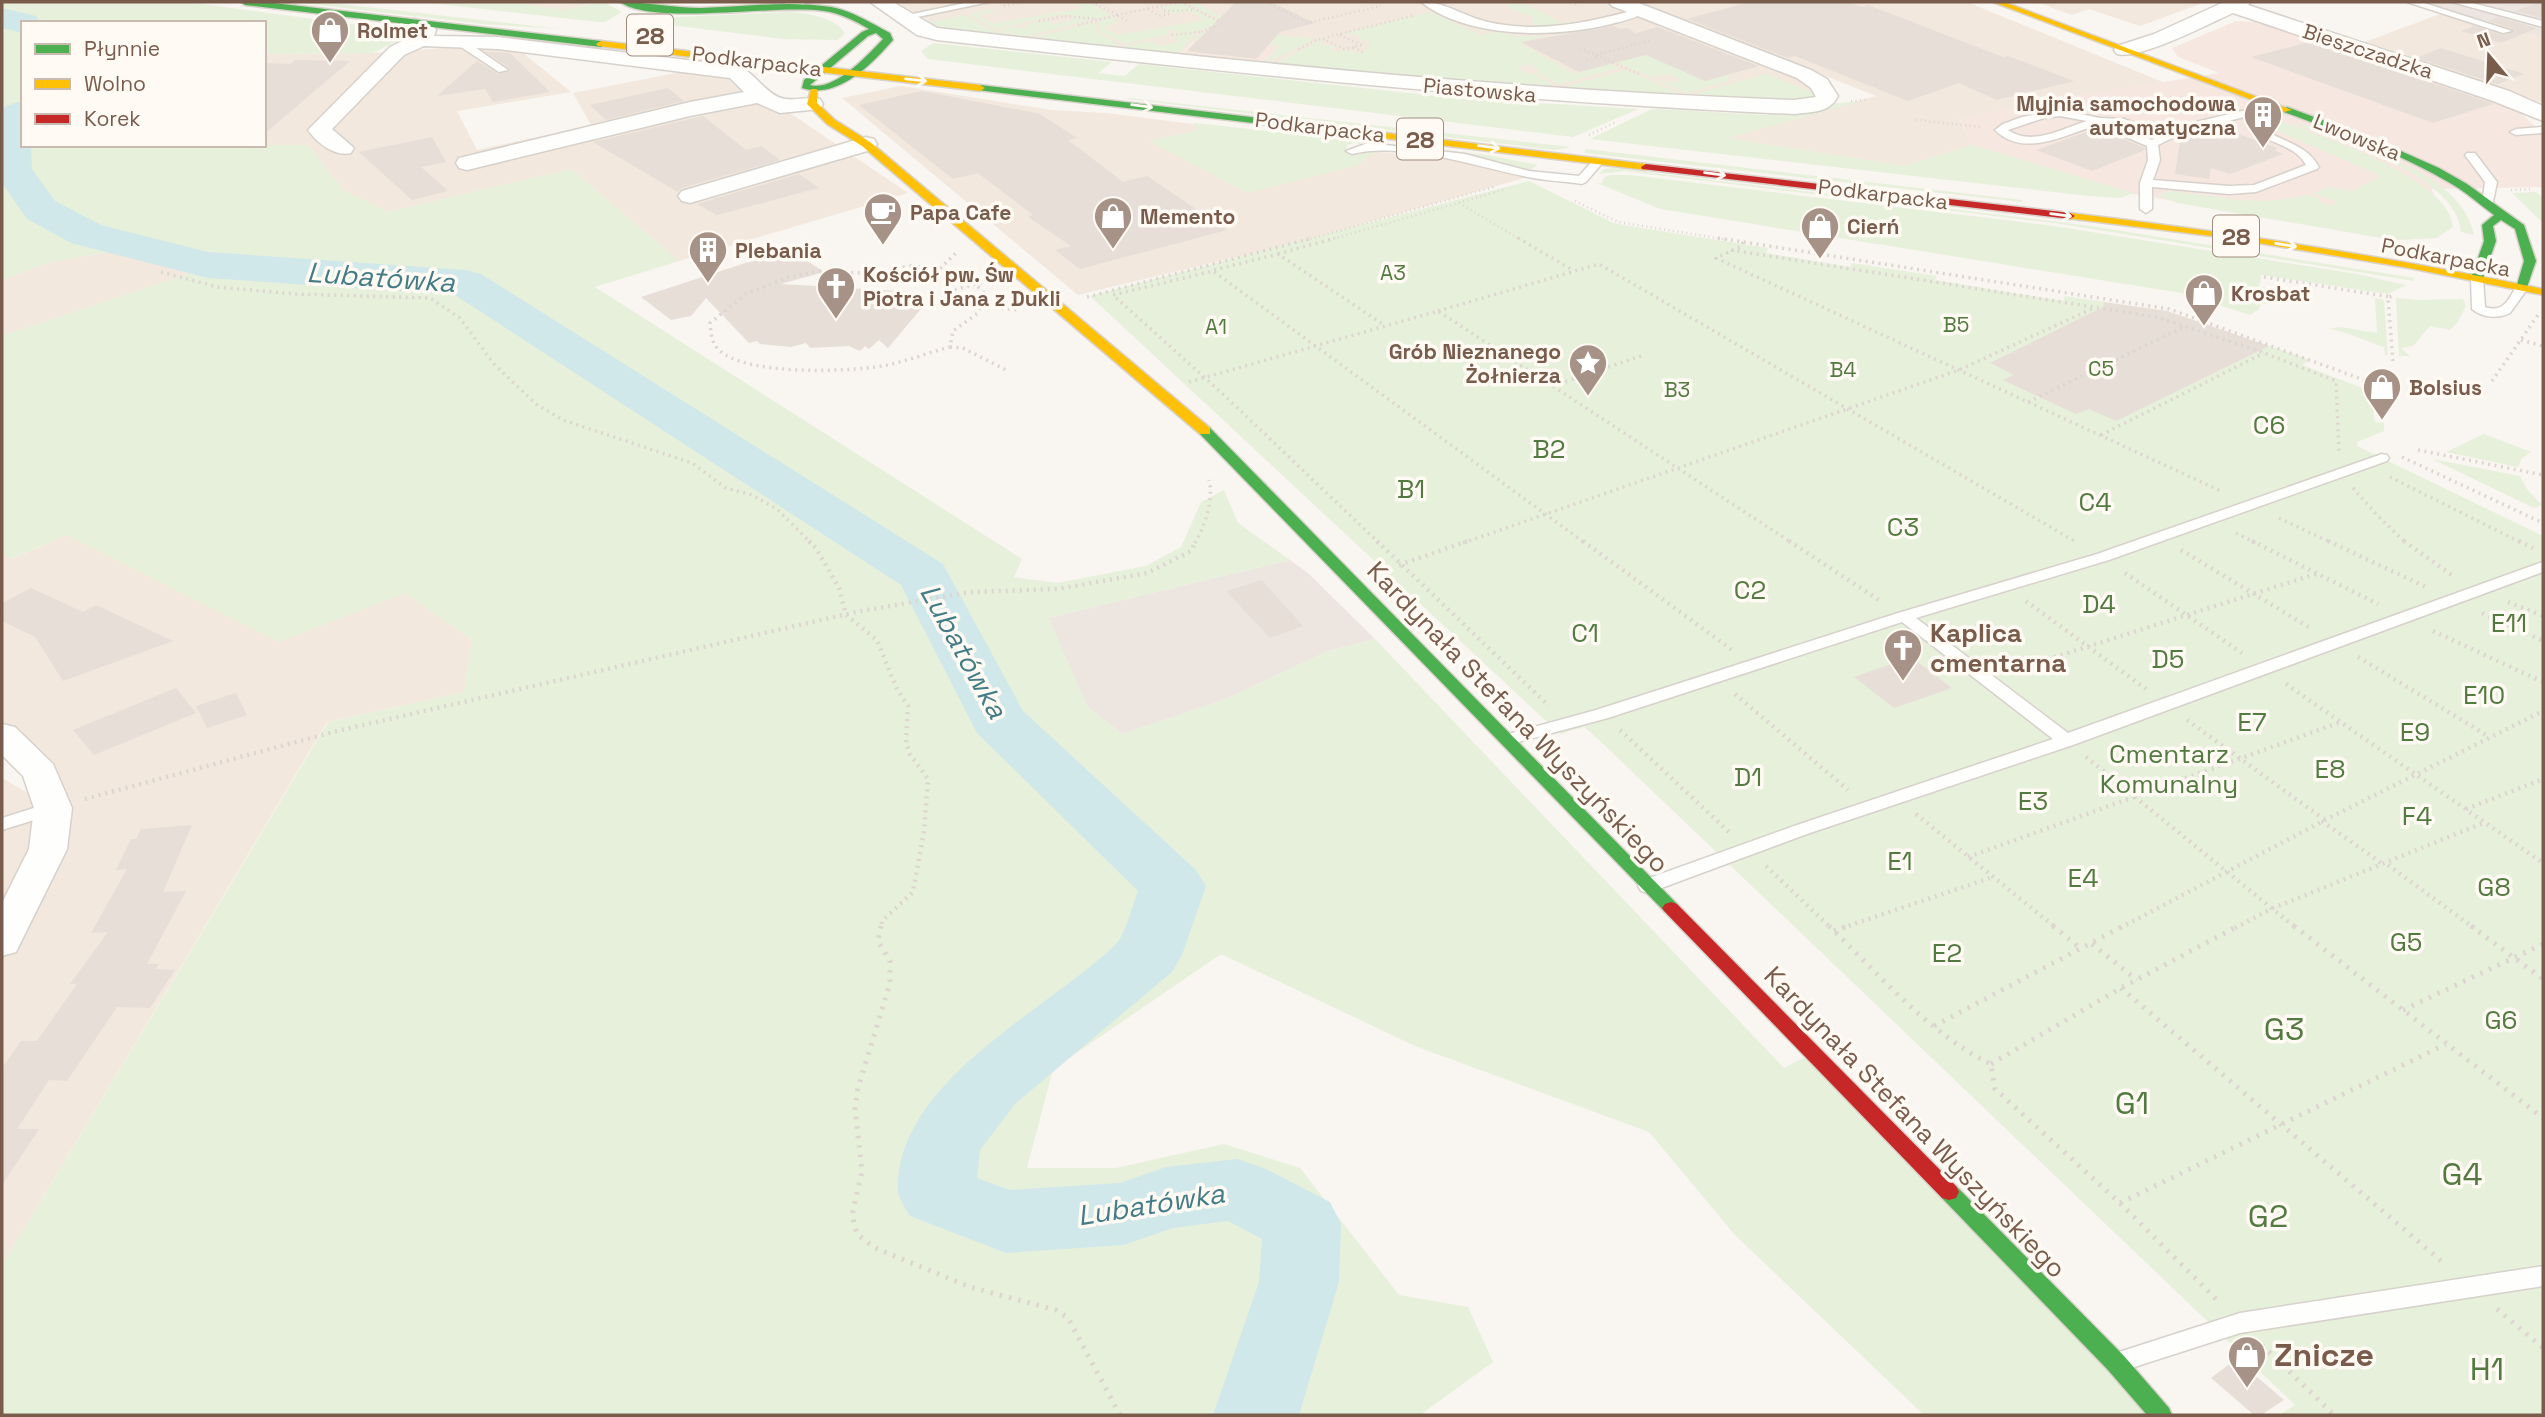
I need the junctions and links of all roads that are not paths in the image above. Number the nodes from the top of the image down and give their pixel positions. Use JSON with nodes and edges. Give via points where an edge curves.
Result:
{"nodes":[{"id":1,"x":245,"y":2,"type":"edge"},
{"id":2,"x":364,"y":2,"type":"edge"},
{"id":3,"x":624,"y":2,"type":"edge"},
{"id":4,"x":880,"y":2,"type":"edge"},
{"id":5,"x":984,"y":2,"type":"edge"},
{"id":6,"x":1426,"y":2,"type":"edge"},
{"id":7,"x":1619,"y":2,"type":"edge"},
{"id":8,"x":1997,"y":2,"type":"edge"},
{"id":9,"x":2412,"y":2,"type":"edge"},
{"id":10,"x":2457,"y":2,"type":"edge"},
{"id":11,"x":795,"y":3,"type":"edge"},
{"id":12,"x":2238,"y":3,"type":"edge"},
{"id":13,"x":1642,"y":11,"type":"junction"},
{"id":14,"x":903,"y":17,"type":"junction"},
{"id":15,"x":399,"y":19,"type":"junction"},
{"id":16,"x":2543,"y":24,"type":"edge"},
{"id":17,"x":877,"y":29,"type":"junction"},
{"id":18,"x":2507,"y":31,"type":"dead end"},
{"id":19,"x":422,"y":39,"type":"junction"},
{"id":20,"x":463,"y":43,"type":"junction"},
{"id":21,"x":2124,"y":50,"type":"junction"},
{"id":22,"x":840,"y":56,"type":"junction"},
{"id":23,"x":866,"y":59,"type":"junction"},
{"id":24,"x":503,"y":70,"type":"dead end"},
{"id":25,"x":824,"y":70,"type":"junction"},
{"id":26,"x":848,"y":72,"type":"junction"},
{"id":27,"x":760,"y":96,"type":"junction"},
{"id":28,"x":813,"y":97,"type":"junction"},
{"id":29,"x":2275,"y":106,"type":"junction"},
{"id":30,"x":2248,"y":114,"type":"junction"},
{"id":31,"x":2543,"y":114,"type":"edge"},
{"id":32,"x":2098,"y":122,"type":"junction"},
{"id":33,"x":2543,"y":130,"type":"edge"},
{"id":34,"x":2516,"y":132,"type":"dead end"},
{"id":35,"x":2158,"y":140,"type":"junction"},
{"id":36,"x":866,"y":144,"type":"junction"},
{"id":37,"x":343,"y":148,"type":"dead end"},
{"id":38,"x":1352,"y":150,"type":"dead end"},
{"id":39,"x":2472,"y":155,"type":"dead end"},
{"id":40,"x":1599,"y":160,"type":"junction"},
{"id":41,"x":467,"y":163,"type":"dead end"},
{"id":42,"x":2146,"y":183,"type":"junction"},
{"id":43,"x":690,"y":196,"type":"dead end"},
{"id":44,"x":2488,"y":204,"type":"junction"},
{"id":45,"x":2146,"y":209,"type":"junction"},
{"id":46,"x":2500,"y":217,"type":"junction"},
{"id":47,"x":2417,"y":250,"type":"dead end"},
{"id":48,"x":2456,"y":257,"type":"dead end"},
{"id":49,"x":2479,"y":271,"type":"junction"},
{"id":50,"x":2543,"y":276,"type":"edge"},
{"id":51,"x":2524,"y":280,"type":"junction"},
{"id":52,"x":2543,"y":292,"type":"edge"},
{"id":53,"x":2382,"y":458,"type":"dead end"},
{"id":54,"x":2543,"y":567,"type":"edge"},
{"id":55,"x":1904,"y":616,"type":"junction"},
{"id":56,"x":2,"y":735,"type":"edge"},
{"id":57,"x":1507,"y":740,"type":"junction"},
{"id":58,"x":2067,"y":741,"type":"junction"},
{"id":59,"x":53,"y":808,"type":"junction"},
{"id":60,"x":2,"y":824,"type":"edge"},
{"id":61,"x":1648,"y":886,"type":"junction"},
{"id":62,"x":2,"y":942,"type":"edge"},
{"id":63,"x":2543,"y":1276,"type":"edge"},
{"id":64,"x":2116,"y":1363,"type":"junction"},
{"id":65,"x":2161,"y":1415,"type":"edge"}],
"edges":[{"from":1,"to":15,"type":"main road","name":"Podkarpacka","number":"28"},
{"from":2,"to":22,"type":"main road","name":"Podkarpacka","number":"28"},
{"from":3,"to":11,"type":"main road","via":[[669,12]]},
{"from":4,"to":14,"type":"street"},
{"from":5,"to":14,"type":"lane"},
{"from":6,"to":13,"type":"lane","via":[[1483,24],[1537,30],[1571,29]]},
{"from":7,"to":13,"type":"street","name":"Piastowska"},
{"from":8,"to":21,"type":"main road","name":"Lwowska"},
{"from":9,"to":18,"type":"lane"},
{"from":10,"to":16,"type":"lane"},
{"from":11,"to":17,"type":"main road","via":[[846,13]]},
{"from":12,"to":21,"type":"street"},
{"from":12,"to":31,"type":"street","name":"Bieszczadzka"},
{"from":13,"to":14,"type":"street","name":"Piastowska","via":[[1804,74],[1819,84],[1827,96],[1825,101],[1783,107],[1462,90],[937,34]]},
{"from":15,"to":19,"type":"street","via":[[426,30]]},
{"from":15,"to":25,"type":"main road","name":"Podkarpacka","number":"28"},
{"from":17,"to":22,"type":"main road"},
{"from":17,"to":23,"type":"main road","via":[[888,40]]},
{"from":19,"to":20,"type":"street","name":"Podkarpacka"},
{"from":19,"to":37,"type":"street","via":[[397,51],[319,130]]},
{"from":20,"to":24,"type":"lane"},
{"from":20,"to":27,"type":"street","name":"Podkarpacka","via":[[498,43],[736,72]]},
{"from":21,"to":29,"type":"main road","name":"Lwowska"},
{"from":22,"to":23,"type":"main road","name":"Podkarpacka","number":"28"},
{"from":22,"to":25,"type":"main road"},
{"from":23,"to":26,"type":"main road"},
{"from":23,"to":45,"type":"main road","name":"Podkarpacka","number":"28"},
{"from":25,"to":26,"type":"main road","name":"Podkarpacka","number":"28"},
{"from":25,"to":28,"type":"main road","via":[[805,86]]},
{"from":26,"to":28,"type":"main road"},
{"from":26,"to":40,"type":"main road","name":"Podkarpacka","number":"28","one_way":true},
{"from":27,"to":28,"type":"street","name":"Podkarpacka","via":[[780,106]]},
{"from":27,"to":41,"type":"street"},
{"from":28,"to":36,"type":"main road","name":"Kardynała Stefana Wyszyńskiego","via":[[831,122]]},
{"from":29,"to":30,"type":"lane"},
{"from":29,"to":44,"type":"main road","name":"Lwowska","via":[[2382,145],[2456,181]]},
{"from":30,"to":35,"type":"lane","via":[[2213,119]]},
{"from":30,"to":42,"type":"lane","via":[[2259,131],[2301,151],[2313,167],[2256,188]]},
{"from":32,"to":32,"type":"lane","via":[[2035,141],[2013,138],[2001,130],[2050,112],[2077,113]]},
{"from":32,"to":35,"type":"lane"},
{"from":33,"to":34,"type":"lane"},
{"from":35,"to":42,"type":"lane"},
{"from":36,"to":43,"type":"street"},
{"from":36,"to":57,"type":"main road","name":"Kardynała Stefana Wyszyńskiego","via":[[1203,429]]},
{"from":38,"to":40,"type":"lane","via":[[1368,146],[1465,157],[1529,174],[1582,180]]},
{"from":39,"to":44,"type":"lane","via":[[2491,182]]},
{"from":40,"to":49,"type":"main road","name":"Podkarpacka","number":"28","one_way":true,"via":[[2228,235]]},
{"from":42,"to":45,"type":"lane"},
{"from":44,"to":46,"type":"main road","name":"Lwowska"},
{"from":45,"to":47,"type":"main road","name":"Podkarpacka","number":"28"},
{"from":46,"to":49,"type":"main road","via":[[2487,225],[2490,241]]},
{"from":46,"to":51,"type":"main road","name":"Lwowska","via":[[2520,227],[2530,261]]},
{"from":48,"to":49,"type":"main road","name":"Podkarpacka","number":"28"},
{"from":49,"to":51,"type":"main road","name":"Podkarpacka","number":"28"},
{"from":49,"to":51,"type":"lane","via":[[2479,309],[2490,314],[2504,312],[2514,304]]},
{"from":50,"to":51,"type":"main road","number":"28"},
{"from":51,"to":52,"type":"main road","number":"28"},
{"from":53,"to":55,"type":"lane","via":[[2103,557]]},
{"from":54,"to":58,"type":"lane"},
{"from":55,"to":57,"type":"lane","via":[[1602,714]]},
{"from":55,"to":58,"type":"lane"},
{"from":56,"to":59,"type":"street","via":[[40,772]]},
{"from":57,"to":61,"type":"main road","name":"Kardynała Stefana Wyszyńskiego"},
{"from":58,"to":61,"type":"lane","via":[[1746,848]]},
{"from":59,"to":60,"type":"lane"},
{"from":59,"to":62,"type":"street","via":[[48,849]]},
{"from":61,"to":64,"type":"main road","name":"Kardynała Stefana Wyszyńskiego"},
{"from":63,"to":64,"type":"lane","via":[[2240,1323]]},
{"from":64,"to":65,"type":"main road","name":"Kardynała Stefana Wyszyńskiego"}]}
